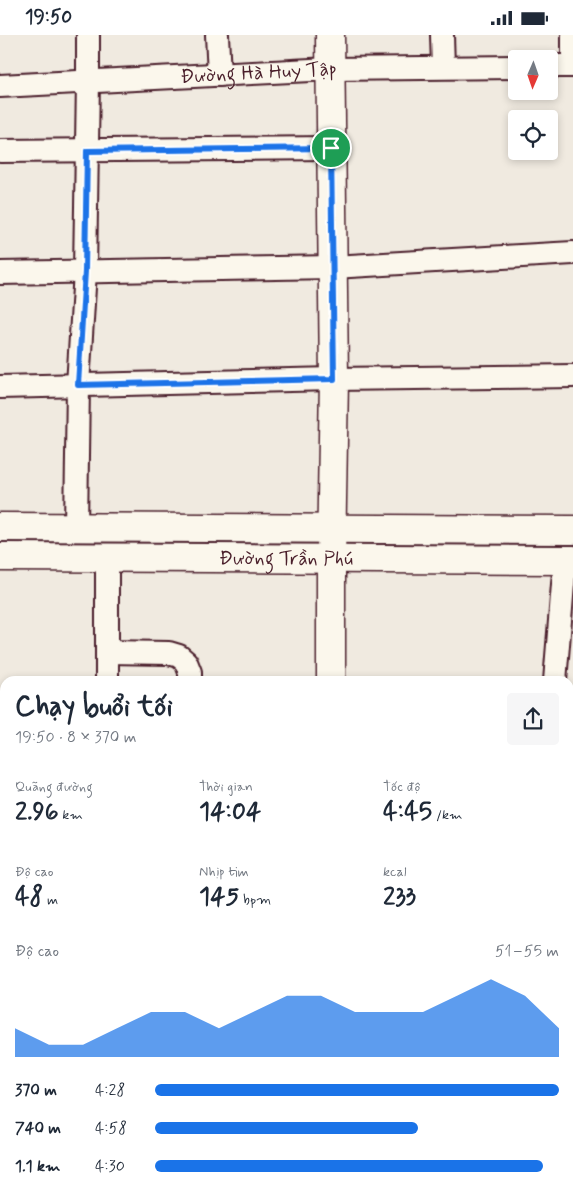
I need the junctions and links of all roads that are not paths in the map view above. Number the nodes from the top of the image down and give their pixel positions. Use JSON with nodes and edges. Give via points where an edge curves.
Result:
{"nodes":[{"id":1,"x":88,"y":35,"type":"edge"},
{"id":2,"x":217,"y":35,"type":"edge"},
{"id":3,"x":330,"y":35,"type":"edge"},
{"id":4,"x":442,"y":35,"type":"edge"},
{"id":5,"x":573,"y":35,"type":"edge"},
{"id":6,"x":573,"y":55,"type":"edge"},
{"id":7,"x":558,"y":66,"type":"edge"},
{"id":8,"x":573,"y":66,"type":"edge"},
{"id":9,"x":443,"y":67,"type":"junction"},
{"id":10,"x":508,"y":67,"type":"edge"},
{"id":11,"x":330,"y":69,"type":"junction"},
{"id":12,"x":219,"y":75,"type":"junction"},
{"id":13,"x":88,"y":81,"type":"junction"},
{"id":14,"x":0,"y":85,"type":"edge"},
{"id":15,"x":331,"y":148,"type":"junction"},
{"id":16,"x":0,"y":151,"type":"edge"},
{"id":17,"x":87,"y":151,"type":"junction"},
{"id":18,"x":573,"y":253,"type":"edge"},
{"id":19,"x":333,"y":267,"type":"junction"},
{"id":20,"x":85,"y":271,"type":"junction"},
{"id":21,"x":0,"y":273,"type":"edge"},
{"id":22,"x":573,"y":376,"type":"edge"},
{"id":23,"x":334,"y":379,"type":"junction"},
{"id":24,"x":78,"y":385,"type":"junction"},
{"id":25,"x":0,"y":387,"type":"edge"},
{"id":26,"x":0,"y":527,"type":"edge"},
{"id":27,"x":76,"y":527,"type":"junction"},
{"id":28,"x":332,"y":529,"type":"junction"},
{"id":29,"x":573,"y":530,"type":"edge"},
{"id":30,"x":0,"y":557,"type":"edge"},
{"id":31,"x":108,"y":557,"type":"junction"},
{"id":32,"x":331,"y":559,"type":"junction"},
{"id":33,"x":569,"y":560,"type":"edge"},
{"id":34,"x":107,"y":652,"type":"junction"},
{"id":35,"x":107,"y":676,"type":"edge"},
{"id":36,"x":190,"y":676,"type":"edge"},
{"id":37,"x":331,"y":676,"type":"edge"},
{"id":38,"x":556,"y":676,"type":"edge"}],
"edges":[{"from":1,"to":13,"type":"street"},
{"from":2,"to":12,"type":"street"},
{"from":3,"to":11,"type":"main road"},
{"from":4,"to":9,"type":"street"},
{"from":5,"to":6,"type":"street"},
{"from":7,"to":8,"type":"street"},
{"from":9,"to":10,"type":"street","name":"Đường Hà Huy Tập"},
{"from":9,"to":11,"type":"street","name":"Đường Hà Huy Tập"},
{"from":11,"to":12,"type":"street","name":"Đường Hà Huy Tập"},
{"from":11,"to":15,"type":"main road"},
{"from":12,"to":13,"type":"street","name":"Đường Hà Huy Tập"},
{"from":13,"to":14,"type":"street","name":"Đường Hà Huy Tập"},
{"from":13,"to":17,"type":"street"},
{"from":15,"to":17,"type":"street"},
{"from":15,"to":19,"type":"main road"},
{"from":16,"to":17,"type":"street"},
{"from":17,"to":20,"type":"street"},
{"from":18,"to":19,"type":"street"},
{"from":19,"to":20,"type":"street"},
{"from":19,"to":23,"type":"main road"},
{"from":20,"to":21,"type":"street"},
{"from":20,"to":24,"type":"street"},
{"from":22,"to":23,"type":"street"},
{"from":23,"to":24,"type":"street"},
{"from":23,"to":28,"type":"main road"},
{"from":24,"to":25,"type":"street"},
{"from":24,"to":27,"type":"street"},
{"from":26,"to":27,"type":"main road","name":"Đường Trần Phú"},
{"from":27,"to":28,"type":"main road","name":"Đường Trần Phú"},
{"from":28,"to":29,"type":"main road","name":"Đường Trần Phú"},
{"from":28,"to":32,"type":"main road"},
{"from":30,"to":31,"type":"main road","name":"Đường Trần Phú"},
{"from":31,"to":32,"type":"main road","name":"Đường Trần Phú"},
{"from":31,"to":34,"type":"street"},
{"from":32,"to":33,"type":"main road","name":"Đường Trần Phú"},
{"from":32,"to":37,"type":"main road"},
{"from":33,"to":38,"type":"street"},
{"from":34,"to":35,"type":"street"},
{"from":34,"to":36,"type":"street","via":[[179,656],[186,662]]}]}
